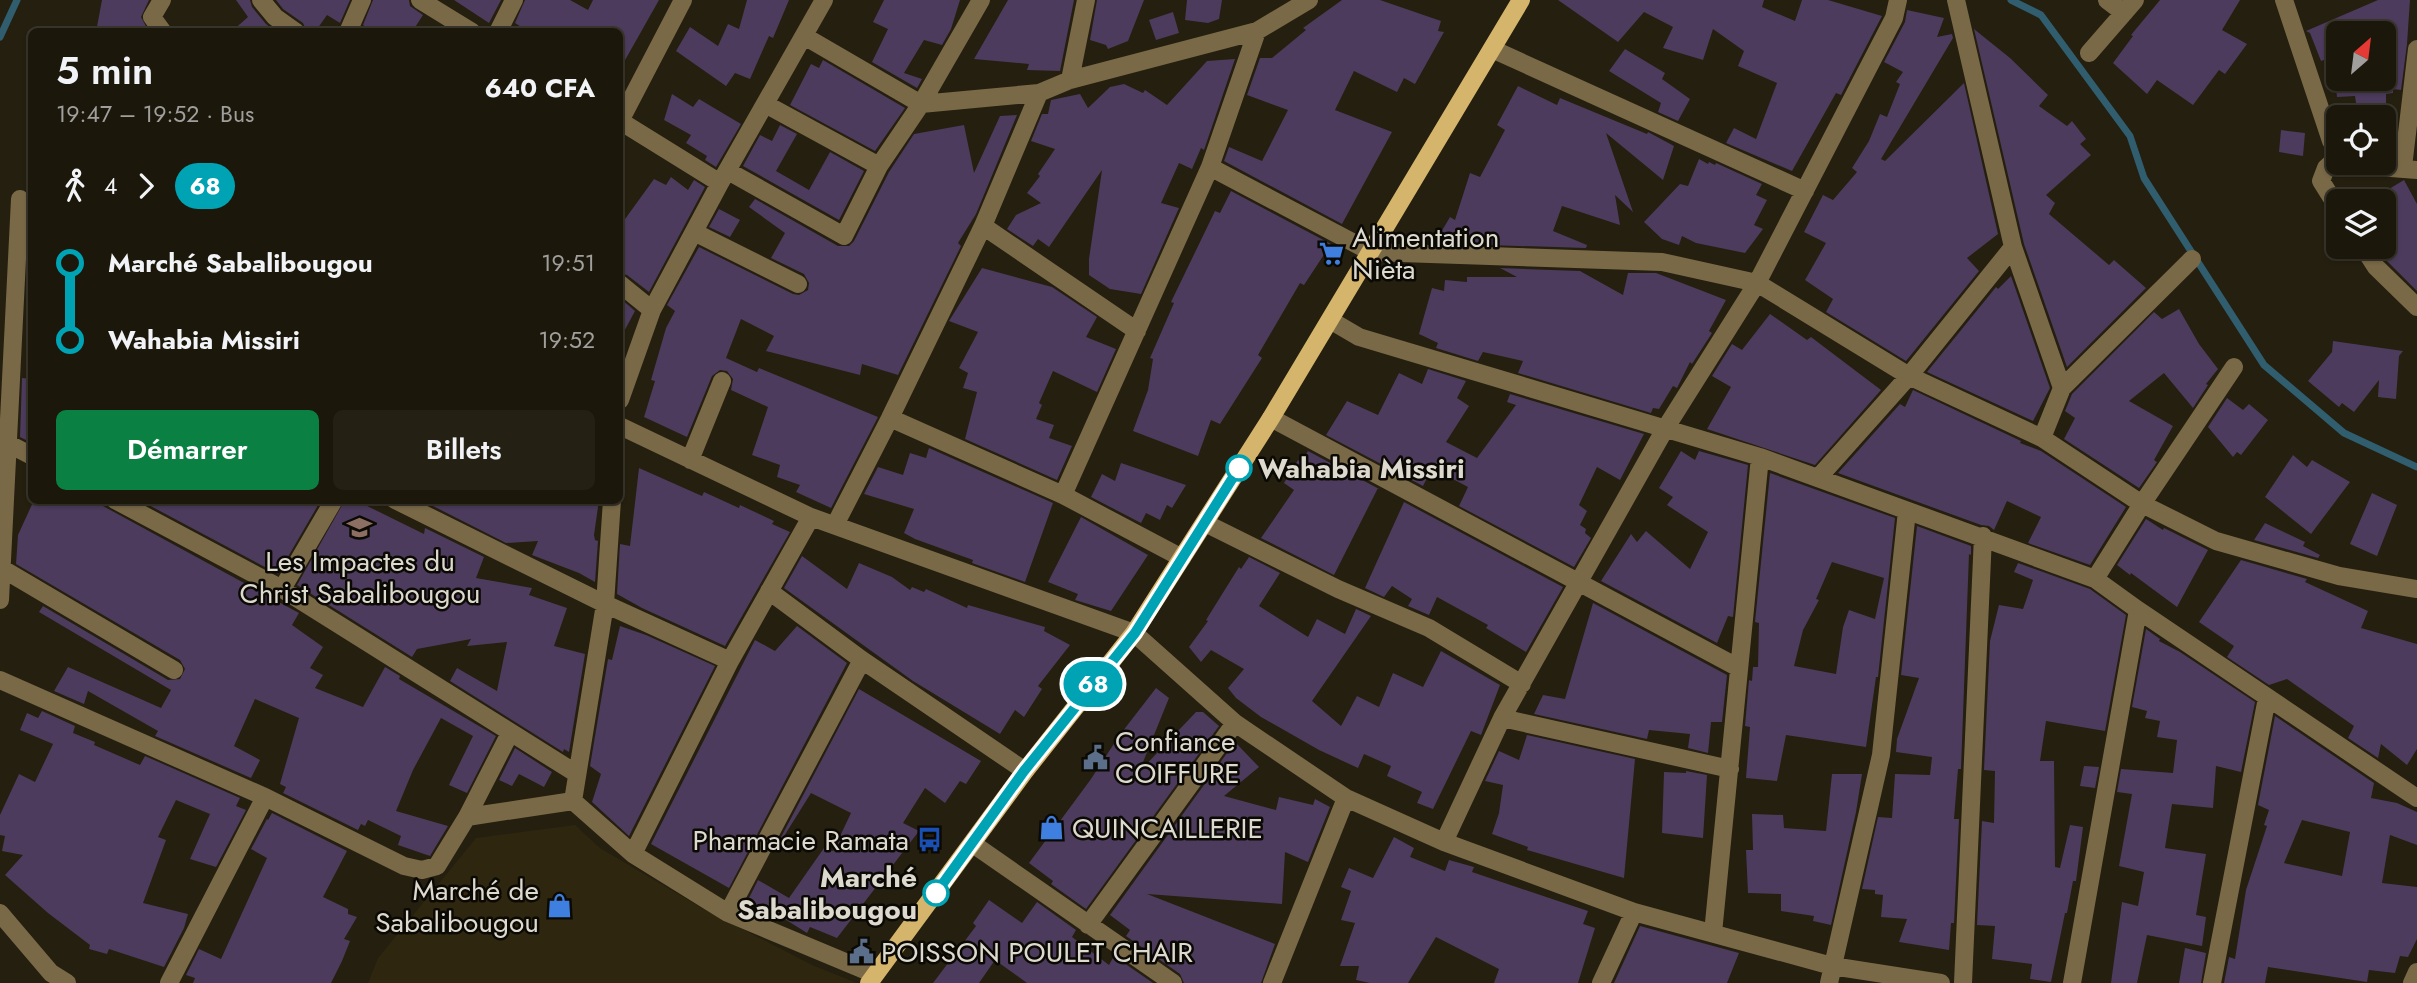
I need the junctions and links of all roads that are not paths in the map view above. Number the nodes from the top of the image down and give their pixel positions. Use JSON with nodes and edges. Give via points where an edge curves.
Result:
{"nodes":[{"id":1,"x":162,"y":0,"type":"edge"},
{"id":2,"x":261,"y":0,"type":"edge"},
{"id":3,"x":362,"y":0,"type":"edge"},
{"id":4,"x":420,"y":0,"type":"edge"},
{"id":5,"x":514,"y":0,"type":"edge"},
{"id":6,"x":683,"y":0,"type":"edge"},
{"id":7,"x":824,"y":0,"type":"edge"},
{"id":8,"x":981,"y":0,"type":"edge"},
{"id":9,"x":1086,"y":0,"type":"edge"},
{"id":10,"x":1309,"y":0,"type":"edge"},
{"id":11,"x":1521,"y":0,"type":"edge"},
{"id":12,"x":1898,"y":0,"type":"edge"},
{"id":13,"x":1956,"y":0,"type":"edge"},
{"id":14,"x":2107,"y":0,"type":"edge"},
{"id":15,"x":2284,"y":0,"type":"edge"},
{"id":16,"x":2129,"y":6,"type":"edge"},
{"id":17,"x":160,"y":28,"type":"edge"},
{"id":18,"x":290,"y":28,"type":"edge"},
{"id":19,"x":350,"y":28,"type":"edge"},
{"id":20,"x":466,"y":28,"type":"edge"},
{"id":21,"x":500,"y":28,"type":"edge"},
{"id":22,"x":1257,"y":31,"type":"junction"},
{"id":23,"x":804,"y":36,"type":"junction"},
{"id":24,"x":1492,"y":49,"type":"junction"},
{"id":25,"x":2417,"y":50,"type":"edge"},
{"id":26,"x":2089,"y":53,"type":"dead end"},
{"id":27,"x":1070,"y":80,"type":"junction"},
{"id":28,"x":1039,"y":93,"type":"junction"},
{"id":29,"x":765,"y":104,"type":"junction"},
{"id":30,"x":921,"y":104,"type":"junction"},
{"id":31,"x":623,"y":115,"type":"edge"},
{"id":32,"x":623,"y":123,"type":"edge"},
{"id":33,"x":2326,"y":126,"type":"edge"},
{"id":34,"x":879,"y":166,"type":"junction"},
{"id":35,"x":1210,"y":167,"type":"junction"},
{"id":36,"x":2326,"y":168,"type":"edge"},
{"id":37,"x":2410,"y":168,"type":"edge"},
{"id":38,"x":724,"y":177,"type":"junction"},
{"id":39,"x":2326,"y":189,"type":"edge"},
{"id":40,"x":1805,"y":191,"type":"junction"},
{"id":41,"x":20,"y":199,"type":"dead end"},
{"id":42,"x":983,"y":226,"type":"junction"},
{"id":43,"x":694,"y":232,"type":"junction"},
{"id":44,"x":2013,"y":247,"type":"junction"},
{"id":45,"x":1371,"y":252,"type":"junction"},
{"id":46,"x":2192,"y":259,"type":"dead end"},
{"id":47,"x":2371,"y":259,"type":"edge"},
{"id":48,"x":1757,"y":283,"type":"junction"},
{"id":49,"x":798,"y":284,"type":"dead end"},
{"id":50,"x":623,"y":286,"type":"edge"},
{"id":51,"x":2417,"y":307,"type":"edge"},
{"id":52,"x":653,"y":310,"type":"junction"},
{"id":53,"x":1330,"y":320,"type":"junction"},
{"id":54,"x":1137,"y":331,"type":"junction"},
{"id":55,"x":2234,"y":367,"type":"dead end"},
{"id":56,"x":1909,"y":376,"type":"junction"},
{"id":57,"x":722,"y":381,"type":"dead end"},
{"id":58,"x":2062,"y":388,"type":"junction"},
{"id":59,"x":623,"y":392,"type":"edge"},
{"id":60,"x":890,"y":418,"type":"junction"},
{"id":61,"x":1271,"y":418,"type":"junction"},
{"id":62,"x":623,"y":427,"type":"edge"},
{"id":63,"x":1665,"y":429,"type":"junction"},
{"id":64,"x":2042,"y":438,"type":"junction"},
{"id":65,"x":7,"y":443,"type":"junction"},
{"id":66,"x":28,"y":454,"type":"edge"},
{"id":67,"x":1760,"y":457,"type":"junction"},
{"id":68,"x":690,"y":460,"type":"junction"},
{"id":69,"x":1818,"y":478,"type":"junction"},
{"id":70,"x":1063,"y":495,"type":"junction"},
{"id":71,"x":123,"y":504,"type":"edge"},
{"id":72,"x":332,"y":504,"type":"edge"},
{"id":73,"x":403,"y":504,"type":"edge"},
{"id":74,"x":612,"y":504,"type":"edge"},
{"id":75,"x":2141,"y":504,"type":"junction"},
{"id":76,"x":1907,"y":511,"type":"junction"},
{"id":77,"x":811,"y":517,"type":"junction"},
{"id":78,"x":1205,"y":523,"type":"junction"},
{"id":79,"x":835,"y":525,"type":"junction"},
{"id":80,"x":1983,"y":536,"type":"junction"},
{"id":81,"x":1182,"y":558,"type":"junction"},
{"id":82,"x":1,"y":568,"type":"edge"},
{"id":83,"x":2095,"y":579,"type":"junction"},
{"id":84,"x":1580,"y":581,"type":"junction"},
{"id":85,"x":282,"y":589,"type":"junction"},
{"id":86,"x":2417,"y":589,"type":"edge"},
{"id":87,"x":769,"y":591,"type":"junction"},
{"id":88,"x":0,"y":600,"type":"edge"},
{"id":89,"x":605,"y":604,"type":"junction"},
{"id":90,"x":2138,"y":610,"type":"junction"},
{"id":91,"x":1135,"y":633,"type":"junction"},
{"id":92,"x":863,"y":660,"type":"junction"},
{"id":93,"x":730,"y":661,"type":"junction"},
{"id":94,"x":1740,"y":668,"type":"junction"},
{"id":95,"x":174,"y":670,"type":"dead end"},
{"id":96,"x":0,"y":680,"type":"edge"},
{"id":97,"x":1522,"y":684,"type":"junction"},
{"id":98,"x":2267,"y":698,"type":"junction"},
{"id":99,"x":1502,"y":718,"type":"junction"},
{"id":100,"x":1236,"y":723,"type":"junction"},
{"id":101,"x":510,"y":733,"type":"junction"},
{"id":102,"x":1730,"y":769,"type":"junction"},
{"id":103,"x":1024,"y":771,"type":"junction"},
{"id":104,"x":577,"y":774,"type":"junction"},
{"id":105,"x":265,"y":797,"type":"junction"},
{"id":106,"x":1346,"y":798,"type":"junction"},
{"id":107,"x":2417,"y":798,"type":"edge"},
{"id":108,"x":573,"y":801,"type":"junction"},
{"id":109,"x":467,"y":817,"type":"junction"},
{"id":110,"x":1444,"y":842,"type":"junction"},
{"id":111,"x":973,"y":844,"type":"junction"},
{"id":112,"x":633,"y":854,"type":"junction"},
{"id":113,"x":1634,"y":912,"type":"junction"},
{"id":114,"x":0,"y":913,"type":"edge"},
{"id":115,"x":728,"y":914,"type":"junction"},
{"id":116,"x":1088,"y":925,"type":"junction"},
{"id":117,"x":1713,"y":933,"type":"junction"},
{"id":118,"x":2417,"y":972,"type":"edge"},
{"id":119,"x":1831,"y":975,"type":"edge"},
{"id":120,"x":872,"y":979,"type":"edge"},
{"id":121,"x":67,"y":983,"type":"edge"},
{"id":122,"x":170,"y":983,"type":"edge"},
{"id":123,"x":1173,"y":983,"type":"edge"},
{"id":124,"x":1272,"y":983,"type":"edge"},
{"id":125,"x":1601,"y":983,"type":"edge"},
{"id":126,"x":1941,"y":983,"type":"edge"},
{"id":127,"x":1964,"y":983,"type":"edge"},
{"id":128,"x":2072,"y":983,"type":"edge"},
{"id":129,"x":2212,"y":983,"type":"edge"},
{"id":130,"x":2412,"y":983,"type":"edge"}],
"edges":[{"from":1,"to":17,"type":"street","via":[[152,17]]},
{"from":2,"to":18,"type":"street"},
{"from":3,"to":19,"type":"street"},
{"from":4,"to":20,"type":"street"},
{"from":5,"to":21,"type":"street"},
{"from":6,"to":31,"type":"street"},
{"from":7,"to":23,"type":"street"},
{"from":8,"to":30,"type":"street"},
{"from":9,"to":27,"type":"street"},
{"from":10,"to":22,"type":"street"},
{"from":11,"to":24,"type":"main road"},
{"from":12,"to":40,"type":"street","via":[[1894,18]]},
{"from":13,"to":44,"type":"street"},
{"from":14,"to":16,"type":"street"},
{"from":15,"to":33,"type":"street"},
{"from":16,"to":26,"type":"street"},
{"from":22,"to":27,"type":"street"},
{"from":22,"to":35,"type":"street"},
{"from":23,"to":29,"type":"street"},
{"from":23,"to":30,"type":"street"},
{"from":24,"to":40,"type":"street"},
{"from":24,"to":45,"type":"main road"},
{"from":25,"to":37,"type":"street"},
{"from":27,"to":28,"type":"street"},
{"from":28,"to":30,"type":"street"},
{"from":28,"to":42,"type":"street"},
{"from":29,"to":34,"type":"street"},
{"from":29,"to":38,"type":"street"},
{"from":30,"to":34,"type":"street"},
{"from":32,"to":38,"type":"street"},
{"from":34,"to":38,"type":"street","via":[[844,236]]},
{"from":35,"to":45,"type":"street"},
{"from":35,"to":54,"type":"street"},
{"from":36,"to":39,"type":"street","via":[[2321,181]]},
{"from":38,"to":43,"type":"street"},
{"from":40,"to":48,"type":"street"},
{"from":41,"to":65,"type":"street"},
{"from":42,"to":54,"type":"street"},
{"from":42,"to":60,"type":"street"},
{"from":43,"to":49,"type":"street"},
{"from":43,"to":52,"type":"street"},
{"from":44,"to":56,"type":"street"},
{"from":44,"to":58,"type":"street"},
{"from":45,"to":48,"type":"street","via":[[1662,262]]},
{"from":45,"to":53,"type":"main road"},
{"from":46,"to":58,"type":"street"},
{"from":47,"to":51,"type":"street"},
{"from":48,"to":56,"type":"street"},
{"from":48,"to":63,"type":"street"},
{"from":50,"to":52,"type":"street"},
{"from":52,"to":59,"type":"street"},
{"from":53,"to":61,"type":"main road"},
{"from":53,"to":63,"type":"street","via":[[1359,337]]},
{"from":54,"to":70,"type":"street"},
{"from":55,"to":75,"type":"street"},
{"from":56,"to":64,"type":"street"},
{"from":56,"to":69,"type":"street"},
{"from":57,"to":68,"type":"street"},
{"from":58,"to":64,"type":"street"},
{"from":60,"to":70,"type":"street"},
{"from":60,"to":79,"type":"street"},
{"from":61,"to":78,"type":"main road"},
{"from":61,"to":84,"type":"street"},
{"from":62,"to":68,"type":"street"},
{"from":63,"to":67,"type":"street"},
{"from":63,"to":84,"type":"street"},
{"from":64,"to":75,"type":"street"},
{"from":65,"to":66,"type":"street"},
{"from":65,"to":82,"type":"street"},
{"from":67,"to":69,"type":"street"},
{"from":67,"to":94,"type":"street"},
{"from":68,"to":77,"type":"street"},
{"from":69,"to":76,"type":"street"},
{"from":70,"to":81,"type":"street"},
{"from":71,"to":85,"type":"street"},
{"from":72,"to":85,"type":"street"},
{"from":73,"to":89,"type":"street"},
{"from":74,"to":89,"type":"street"},
{"from":75,"to":83,"type":"street"},
{"from":75,"to":86,"type":"street","via":[[2216,541],[2339,576]]},
{"from":76,"to":80,"type":"street"},
{"from":76,"to":119,"type":"street","via":[[1881,755]]},
{"from":77,"to":79,"type":"street"},
{"from":77,"to":87,"type":"street"},
{"from":78,"to":81,"type":"main road"},
{"from":78,"to":97,"type":"street","via":[[1429,628]]},
{"from":79,"to":91,"type":"street"},
{"from":80,"to":83,"type":"street"},
{"from":80,"to":127,"type":"street"},
{"from":81,"to":91,"type":"main road"},
{"from":82,"to":88,"type":"street"},
{"from":82,"to":95,"type":"street"},
{"from":83,"to":90,"type":"street"},
{"from":84,"to":94,"type":"street"},
{"from":84,"to":97,"type":"street"},
{"from":85,"to":101,"type":"street"},
{"from":87,"to":92,"type":"street"},
{"from":87,"to":93,"type":"street"},
{"from":89,"to":93,"type":"street"},
{"from":89,"to":104,"type":"street"},
{"from":90,"to":98,"type":"street"},
{"from":90,"to":128,"type":"street"},
{"from":91,"to":100,"type":"street"},
{"from":91,"to":103,"type":"main road"},
{"from":92,"to":103,"type":"street"},
{"from":92,"to":115,"type":"street"},
{"from":93,"to":112,"type":"street"},
{"from":94,"to":102,"type":"street"},
{"from":96,"to":105,"type":"street"},
{"from":97,"to":99,"type":"street"},
{"from":98,"to":107,"type":"street"},
{"from":98,"to":129,"type":"street"},
{"from":99,"to":102,"type":"street"},
{"from":99,"to":110,"type":"street"},
{"from":100,"to":106,"type":"street"},
{"from":100,"to":116,"type":"street"},
{"from":101,"to":104,"type":"street"},
{"from":101,"to":109,"type":"street"},
{"from":102,"to":117,"type":"street"},
{"from":103,"to":111,"type":"main road"},
{"from":104,"to":108,"type":"street"},
{"from":105,"to":109,"type":"street","via":[[404,866],[422,870],[437,866]]},
{"from":105,"to":122,"type":"street"},
{"from":106,"to":110,"type":"street"},
{"from":106,"to":124,"type":"street"},
{"from":108,"to":109,"type":"street"},
{"from":108,"to":112,"type":"street"},
{"from":110,"to":113,"type":"street"},
{"from":111,"to":116,"type":"street"},
{"from":111,"to":120,"type":"main road"},
{"from":112,"to":115,"type":"street"},
{"from":113,"to":117,"type":"street"},
{"from":113,"to":125,"type":"street"},
{"from":114,"to":121,"type":"street","via":[[51,972]]},
{"from":115,"to":120,"type":"street"},
{"from":116,"to":123,"type":"street"},
{"from":117,"to":119,"type":"street"},
{"from":118,"to":130,"type":"street"},
{"from":119,"to":126,"type":"street"}]}
